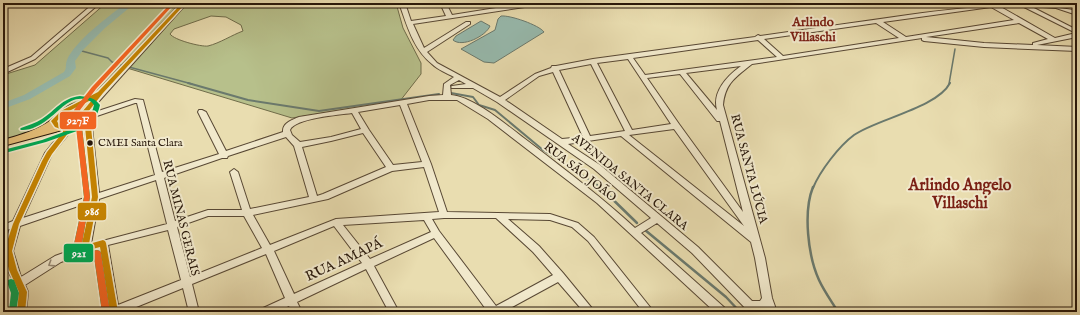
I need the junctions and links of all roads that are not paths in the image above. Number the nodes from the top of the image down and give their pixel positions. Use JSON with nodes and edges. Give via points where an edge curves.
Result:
{"nodes":[{"id":1,"x":97,"y":3,"type":"edge"},
{"id":2,"x":184,"y":3,"type":"edge"},
{"id":3,"x":402,"y":3,"type":"edge"},
{"id":4,"x":443,"y":3,"type":"edge"},
{"id":5,"x":538,"y":3,"type":"edge"},
{"id":6,"x":1020,"y":4,"type":"edge"},
{"id":7,"x":513,"y":5,"type":"edge"},
{"id":8,"x":991,"y":5,"type":"junction"},
{"id":9,"x":1077,"y":13,"type":"edge"},
{"id":10,"x":450,"y":17,"type":"junction"},
{"id":11,"x":877,"y":21,"type":"junction"},
{"id":12,"x":1020,"y":21,"type":"junction"},
{"id":13,"x":410,"y":23,"type":"junction"},
{"id":14,"x":468,"y":23,"type":"dead end"},
{"id":15,"x":1077,"y":34,"type":"edge"},
{"id":16,"x":758,"y":38,"type":"junction"},
{"id":17,"x":914,"y":38,"type":"junction"},
{"id":18,"x":905,"y":39,"type":"junction"},
{"id":19,"x":1054,"y":40,"type":"junction"},
{"id":20,"x":1044,"y":42,"type":"junction"},
{"id":21,"x":1015,"y":47,"type":"junction"},
{"id":22,"x":1051,"y":48,"type":"junction"},
{"id":23,"x":1077,"y":49,"type":"edge"},
{"id":24,"x":423,"y":52,"type":"junction"},
{"id":25,"x":629,"y":56,"type":"junction"},
{"id":26,"x":781,"y":57,"type":"junction"},
{"id":27,"x":592,"y":61,"type":"junction"},
{"id":28,"x":756,"y":62,"type":"junction"},
{"id":29,"x":554,"y":68,"type":"junction"},
{"id":30,"x":445,"y":70,"type":"junction"},
{"id":31,"x":3,"y":72,"type":"edge"},
{"id":32,"x":681,"y":72,"type":"junction"},
{"id":33,"x":643,"y":76,"type":"junction"},
{"id":34,"x":460,"y":79,"type":"junction"},
{"id":35,"x":472,"y":86,"type":"junction"},
{"id":36,"x":449,"y":89,"type":"junction"},
{"id":37,"x":100,"y":94,"type":"junction"},
{"id":38,"x":500,"y":100,"type":"junction"},
{"id":39,"x":402,"y":103,"type":"junction"},
{"id":40,"x":71,"y":107,"type":"junction"},
{"id":41,"x":354,"y":111,"type":"junction"},
{"id":42,"x":87,"y":112,"type":"junction"},
{"id":43,"x":202,"y":112,"type":"dead end"},
{"id":44,"x":723,"y":123,"type":"junction"},
{"id":45,"x":57,"y":124,"type":"junction"},
{"id":46,"x":676,"y":126,"type":"junction"},
{"id":47,"x":365,"y":130,"type":"junction"},
{"id":48,"x":286,"y":134,"type":"junction"},
{"id":49,"x":627,"y":134,"type":"junction"},
{"id":50,"x":588,"y":140,"type":"junction"},
{"id":51,"x":562,"y":142,"type":"junction"},
{"id":52,"x":3,"y":143,"type":"edge"},
{"id":53,"x":298,"y":145,"type":"junction"},
{"id":54,"x":224,"y":156,"type":"junction"},
{"id":55,"x":427,"y":164,"type":"junction"},
{"id":56,"x":391,"y":168,"type":"junction"},
{"id":57,"x":234,"y":172,"type":"dead end"},
{"id":58,"x":158,"y":177,"type":"junction"},
{"id":59,"x":95,"y":197,"type":"junction"},
{"id":60,"x":314,"y":200,"type":"junction"},
{"id":61,"x":747,"y":208,"type":"junction"},
{"id":62,"x":736,"y":209,"type":"junction"},
{"id":63,"x":722,"y":212,"type":"junction"},
{"id":64,"x":248,"y":213,"type":"junction"},
{"id":65,"x":444,"y":215,"type":"junction"},
{"id":66,"x":498,"y":215,"type":"junction"},
{"id":67,"x":426,"y":216,"type":"junction"},
{"id":68,"x":658,"y":218,"type":"junction"},
{"id":69,"x":336,"y":222,"type":"junction"},
{"id":70,"x":16,"y":224,"type":"junction"},
{"id":71,"x":171,"y":226,"type":"junction"},
{"id":72,"x":3,"y":228,"type":"edge"},
{"id":73,"x":752,"y":231,"type":"junction"},
{"id":74,"x":636,"y":232,"type":"junction"},
{"id":75,"x":436,"y":233,"type":"junction"},
{"id":76,"x":755,"y":240,"type":"junction"},
{"id":77,"x":103,"y":243,"type":"junction"},
{"id":78,"x":86,"y":244,"type":"junction"},
{"id":79,"x":268,"y":249,"type":"junction"},
{"id":80,"x":369,"y":265,"type":"junction"},
{"id":81,"x":560,"y":276,"type":"junction"},
{"id":82,"x":19,"y":281,"type":"junction"},
{"id":83,"x":185,"y":283,"type":"junction"},
{"id":84,"x":767,"y":298,"type":"junction"},
{"id":85,"x":292,"y":300,"type":"junction"},
{"id":86,"x":753,"y":309,"type":"edge"},
{"id":87,"x":22,"y":312,"type":"edge"},
{"id":88,"x":113,"y":312,"type":"edge"},
{"id":89,"x":194,"y":312,"type":"edge"},
{"id":90,"x":265,"y":312,"type":"edge"},
{"id":91,"x":297,"y":312,"type":"edge"},
{"id":92,"x":394,"y":312,"type":"edge"},
{"id":93,"x":494,"y":312,"type":"edge"},
{"id":94,"x":590,"y":312,"type":"edge"},
{"id":95,"x":649,"y":312,"type":"edge"},
{"id":96,"x":722,"y":312,"type":"edge"},
{"id":97,"x":772,"y":312,"type":"edge"}],
"edges":[{"from":1,"to":31,"type":"street","via":[[33,58]]},
{"from":2,"to":37,"type":"street"},
{"from":3,"to":13,"type":"street"},
{"from":4,"to":10,"type":"street"},
{"from":5,"to":7,"type":"street"},
{"from":6,"to":8,"type":"street"},
{"from":6,"to":9,"type":"street","via":[[1049,5]]},
{"from":6,"to":15,"type":"street"},
{"from":7,"to":10,"type":"street"},
{"from":8,"to":11,"type":"street"},
{"from":8,"to":12,"type":"street"},
{"from":10,"to":13,"type":"street"},
{"from":11,"to":16,"type":"street"},
{"from":11,"to":18,"type":"street"},
{"from":12,"to":17,"type":"street"},
{"from":12,"to":19,"type":"street"},
{"from":13,"to":24,"type":"street"},
{"from":14,"to":24,"type":"street"},
{"from":15,"to":19,"type":"street"},
{"from":16,"to":25,"type":"street"},
{"from":16,"to":26,"type":"street"},
{"from":17,"to":18,"type":"street"},
{"from":17,"to":21,"type":"street"},
{"from":18,"to":26,"type":"street"},
{"from":19,"to":20,"type":"street"},
{"from":20,"to":21,"type":"street"},
{"from":20,"to":22,"type":"street"},
{"from":21,"to":22,"type":"street"},
{"from":22,"to":23,"type":"street"},
{"from":24,"to":30,"type":"street","name":"AVENIDA SANTA CLARA"},
{"from":25,"to":27,"type":"street"},
{"from":25,"to":33,"type":"street"},
{"from":26,"to":28,"type":"street"},
{"from":27,"to":29,"type":"street"},
{"from":27,"to":49,"type":"street"},
{"from":28,"to":32,"type":"street"},
{"from":28,"to":44,"type":"street","name":"RUA SANTA LÚCIA","via":[[736,72],[721,92],[719,106]]},
{"from":29,"to":38,"type":"street","via":[[538,75]]},
{"from":29,"to":50,"type":"street"},
{"from":30,"to":34,"type":"street","name":"AVENIDA SANTA CLARA"},
{"from":30,"to":36,"type":"street"},
{"from":32,"to":33,"type":"street"},
{"from":32,"to":44,"type":"street"},
{"from":33,"to":46,"type":"street"},
{"from":34,"to":35,"type":"street","name":"AVENIDA SANTA CLARA"},
{"from":34,"to":36,"type":"street"},
{"from":35,"to":36,"type":"street"},
{"from":35,"to":38,"type":"street","name":"AVENIDA SANTA CLARA"},
{"from":36,"to":39,"type":"street","name":"RUA SÃO JOÃO"},
{"from":36,"to":74,"type":"street","name":"RUA SÃO JOÃO","via":[[491,117],[580,185]]},
{"from":37,"to":40,"type":"street"},
{"from":37,"to":42,"type":"street"},
{"from":38,"to":51,"type":"street","name":"AVENIDA SANTA CLARA"},
{"from":39,"to":41,"type":"street","name":"RUA SÃO JOÃO"},
{"from":39,"to":55,"type":"street"},
{"from":40,"to":42,"type":"main road","via":[[82,106]]},
{"from":40,"to":45,"type":"main road","via":[[63,112]]},
{"from":41,"to":47,"type":"street"},
{"from":41,"to":48,"type":"street","name":"RUA SÃO JOÃO","via":[[296,121],[287,126]]},
{"from":42,"to":45,"type":"main road","via":[[77,120]]},
{"from":42,"to":58,"type":"street","name":"RUA MINAS GERAIS","via":[[140,102]]},
{"from":42,"to":59,"type":"street"},
{"from":43,"to":54,"type":"street"},
{"from":44,"to":61,"type":"street","name":"RUA SANTA LÚCIA"},
{"from":45,"to":52,"type":"main road"},
{"from":45,"to":70,"type":"street","via":[[66,129],[66,132],[49,153]]},
{"from":46,"to":49,"type":"street"},
{"from":46,"to":62,"type":"street"},
{"from":47,"to":53,"type":"street"},
{"from":47,"to":56,"type":"street"},
{"from":48,"to":53,"type":"street"},
{"from":48,"to":54,"type":"street"},
{"from":49,"to":50,"type":"street"},
{"from":49,"to":63,"type":"street"},
{"from":50,"to":51,"type":"street"},
{"from":51,"to":68,"type":"street","name":"AVENIDA SANTA CLARA"},
{"from":53,"to":60,"type":"street"},
{"from":54,"to":58,"type":"street"},
{"from":55,"to":56,"type":"street"},
{"from":55,"to":65,"type":"street"},
{"from":56,"to":60,"type":"street","via":[[343,191]]},
{"from":57,"to":64,"type":"street"},
{"from":58,"to":59,"type":"street"},
{"from":58,"to":71,"type":"street","name":"RUA MINAS GERAIS"},
{"from":59,"to":70,"type":"street"},
{"from":59,"to":78,"type":"street"},
{"from":60,"to":64,"type":"street"},
{"from":61,"to":62,"type":"street"},
{"from":61,"to":73,"type":"street","name":"RUA SANTA LÚCIA"},
{"from":62,"to":63,"type":"street"},
{"from":62,"to":73,"type":"street"},
{"from":63,"to":76,"type":"street"},
{"from":64,"to":71,"type":"street","via":[[208,213]]},
{"from":64,"to":79,"type":"street"},
{"from":65,"to":66,"type":"street"},
{"from":65,"to":67,"type":"street"},
{"from":66,"to":81,"type":"street","via":[[536,249]]},
{"from":66,"to":95,"type":"street","via":[[550,217],[575,225],[591,239]]},
{"from":67,"to":69,"type":"street"},
{"from":67,"to":75,"type":"street"},
{"from":68,"to":74,"type":"street"},
{"from":68,"to":86,"type":"street","name":"AVENIDA SANTA CLARA","via":[[695,250]]},
{"from":69,"to":79,"type":"street"},
{"from":69,"to":80,"type":"street"},
{"from":70,"to":72,"type":"street"},
{"from":70,"to":82,"type":"street","via":[[8,251]]},
{"from":71,"to":77,"type":"street"},
{"from":71,"to":83,"type":"street","name":"RUA MINAS GERAIS"},
{"from":73,"to":76,"type":"street","name":"RUA SANTA LÚCIA"},
{"from":74,"to":96,"type":"street","name":"RUA SÃO JOÃO"},
{"from":75,"to":80,"type":"street","name":"RUA AMAPÁ"},
{"from":75,"to":93,"type":"street"},
{"from":76,"to":84,"type":"street","name":"RUA SANTA LÚCIA"},
{"from":77,"to":78,"type":"street"},
{"from":77,"to":88,"type":"street"},
{"from":78,"to":82,"type":"street","one_way":true},
{"from":79,"to":83,"type":"street"},
{"from":79,"to":85,"type":"street"},
{"from":80,"to":85,"type":"street","name":"RUA AMAPÁ"},
{"from":80,"to":92,"type":"street"},
{"from":81,"to":93,"type":"street"},
{"from":81,"to":94,"type":"street"},
{"from":82,"to":87,"type":"street","via":[[23,292]]},
{"from":83,"to":88,"type":"street"},
{"from":83,"to":89,"type":"street","name":"RUA MINAS GERAIS"},
{"from":84,"to":86,"type":"street","via":[[763,305]]},
{"from":84,"to":97,"type":"street","name":"RUA SANTA LÚCIA"},
{"from":85,"to":90,"type":"street","name":"RUA AMAPÁ"},
{"from":85,"to":91,"type":"street"}]}
